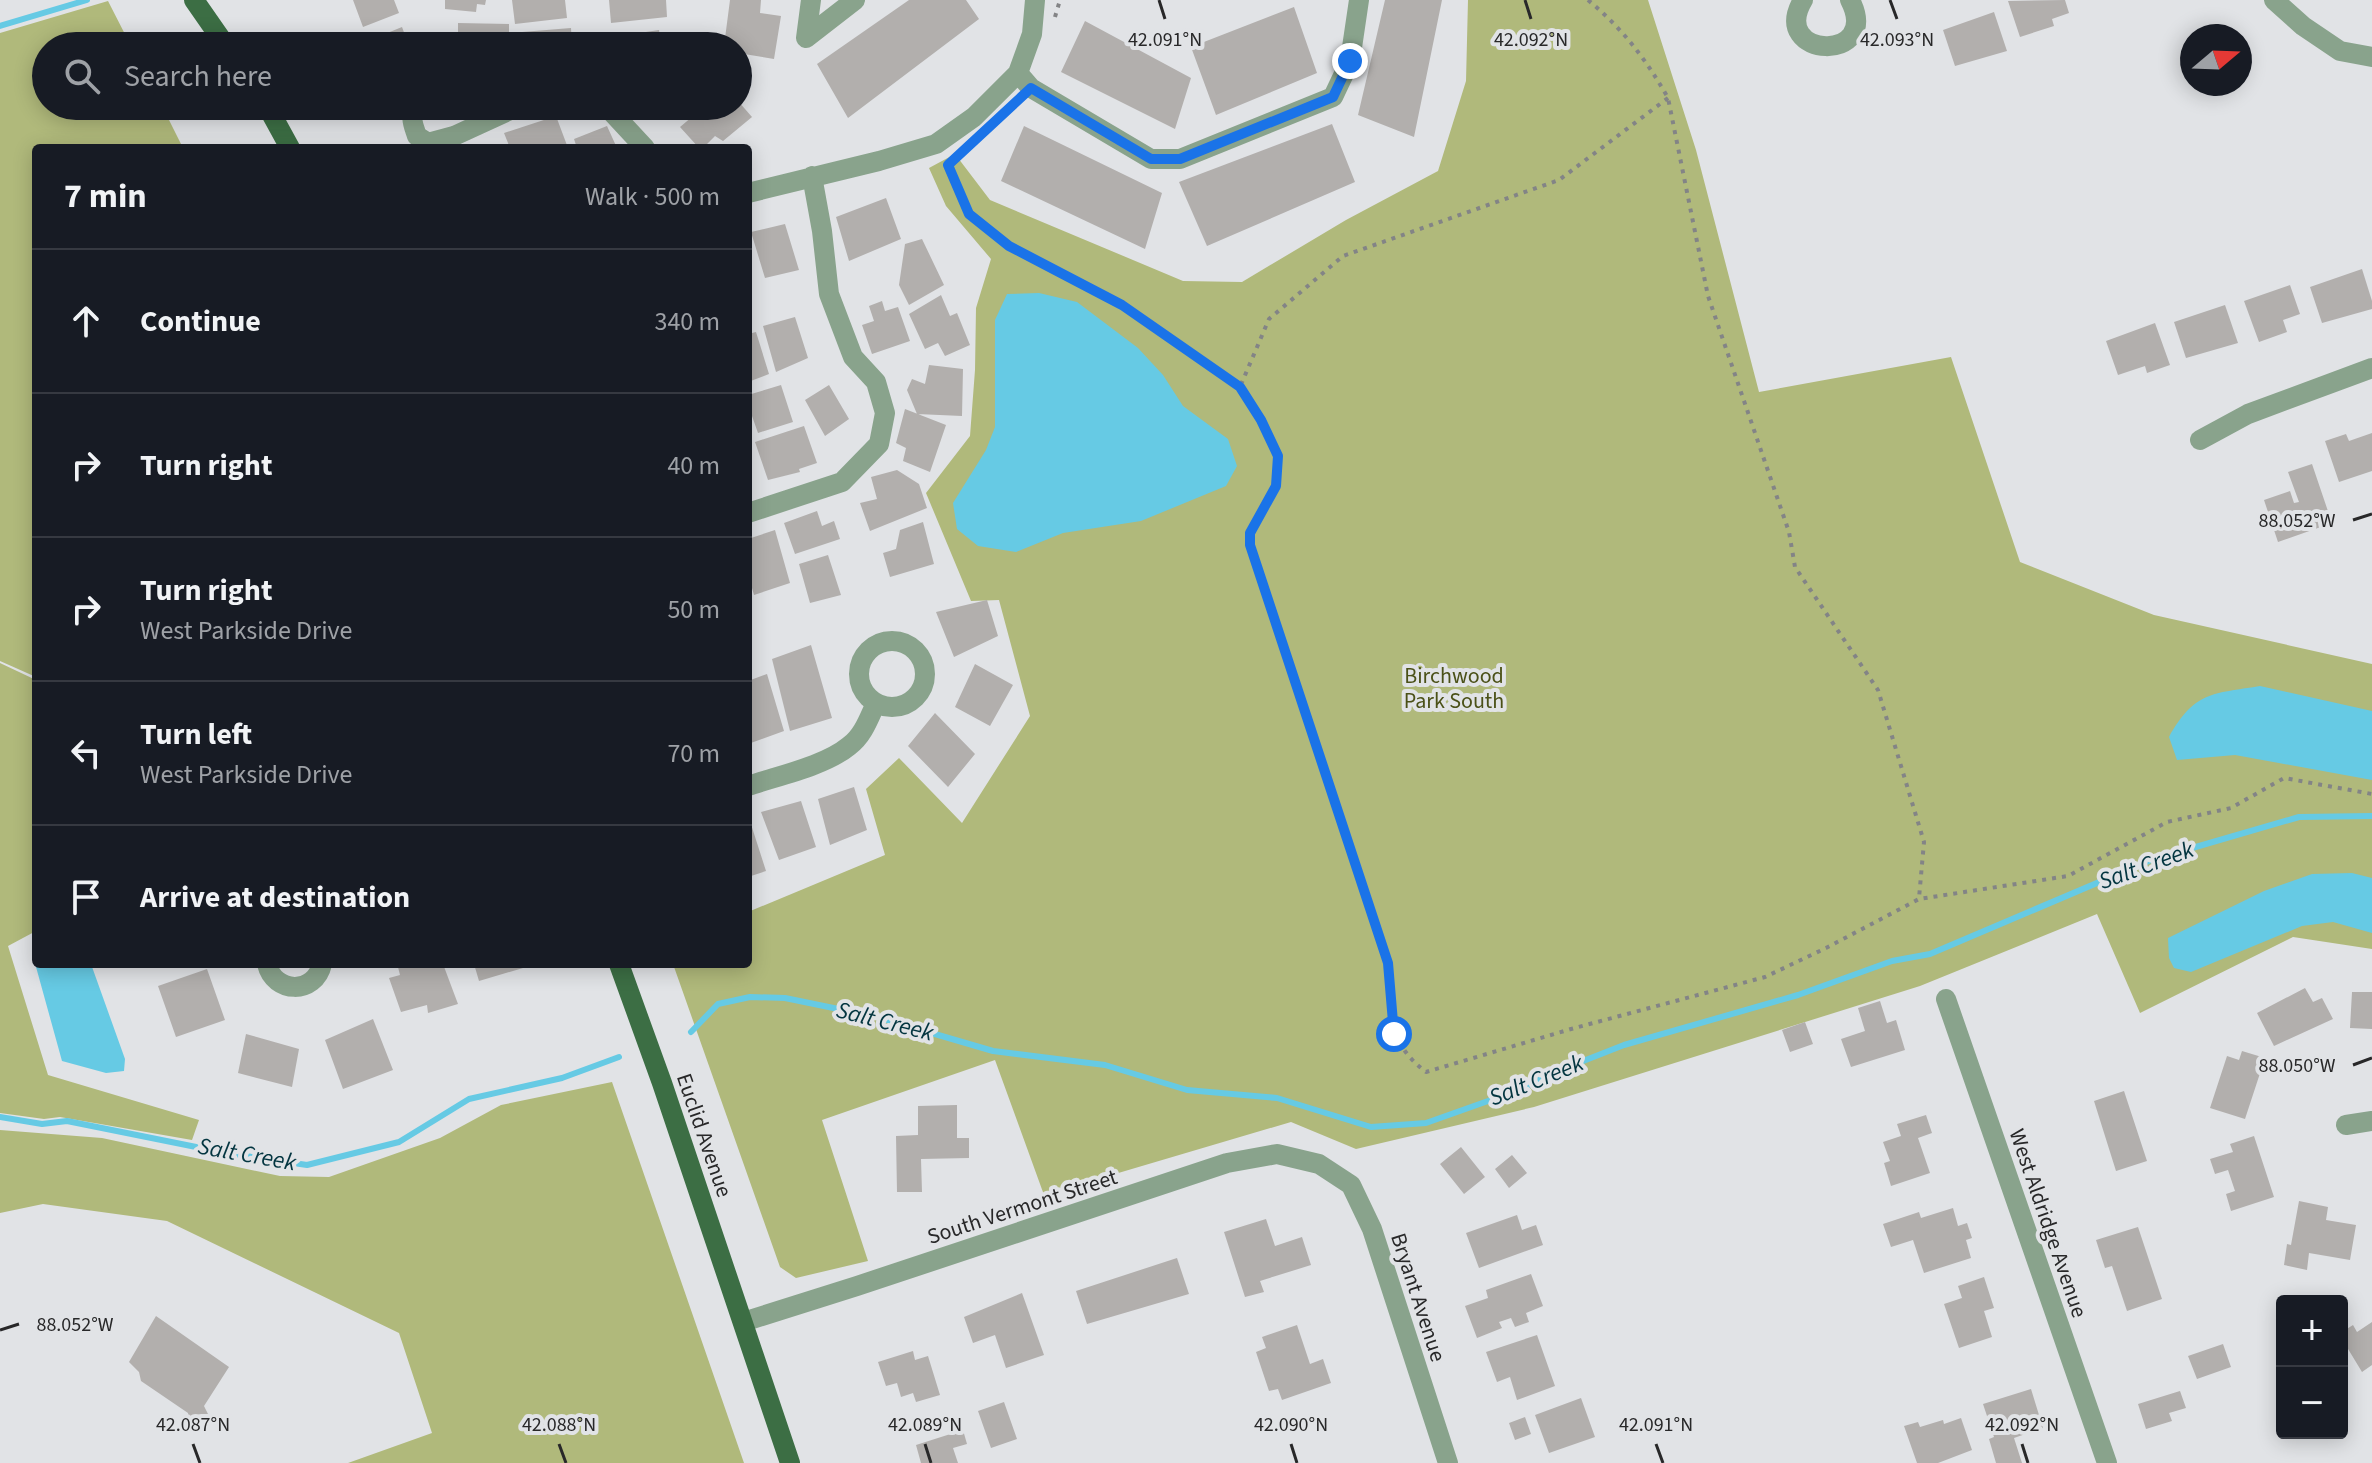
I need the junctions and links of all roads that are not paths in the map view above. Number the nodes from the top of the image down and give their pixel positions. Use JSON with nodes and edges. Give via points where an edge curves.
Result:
{"nodes":[{"id":1,"x":194,"y":0,"type":"edge"},
{"id":2,"x":811,"y":0,"type":"edge"},
{"id":3,"x":855,"y":0,"type":"edge"},
{"id":4,"x":1035,"y":0,"type":"edge"},
{"id":5,"x":1359,"y":0,"type":"edge"},
{"id":6,"x":1803,"y":0,"type":"edge"},
{"id":7,"x":2274,"y":0,"type":"edge"},
{"id":8,"x":1859,"y":4,"type":"edge"},
{"id":9,"x":216,"y":32,"type":"edge"},
{"id":10,"x":2372,"y":57,"type":"edge"},
{"id":11,"x":1018,"y":73,"type":"junction"},
{"id":12,"x":275,"y":120,"type":"edge"},
{"id":13,"x":412,"y":120,"type":"edge"},
{"id":14,"x":489,"y":120,"type":"edge"},
{"id":15,"x":619,"y":120,"type":"edge"},
{"id":16,"x":288,"y":144,"type":"edge"},
{"id":17,"x":641,"y":144,"type":"edge"},
{"id":18,"x":812,"y":176,"type":"junction"},
{"id":19,"x":752,"y":192,"type":"edge"},
{"id":20,"x":2372,"y":368,"type":"edge"},
{"id":21,"x":2200,"y":440,"type":"dead end"},
{"id":22,"x":752,"y":512,"type":"edge"},
{"id":23,"x":876,"y":703,"type":"dead end"},
{"id":24,"x":752,"y":785,"type":"edge"},
{"id":25,"x":269,"y":968,"type":"edge"},
{"id":26,"x":320,"y":968,"type":"edge"},
{"id":27,"x":620,"y":968,"type":"edge"},
{"id":28,"x":1946,"y":999,"type":"dead end"},
{"id":29,"x":2372,"y":1121,"type":"edge"},
{"id":30,"x":2346,"y":1125,"type":"dead end"},
{"id":31,"x":1319,"y":1164,"type":"joint"},
{"id":32,"x":743,"y":1322,"type":"junction"},
{"id":33,"x":790,"y":1463,"type":"edge"},
{"id":34,"x":1448,"y":1463,"type":"edge"},
{"id":35,"x":2107,"y":1463,"type":"edge"}],
"edges":[{"from":1,"to":9,"type":"main road"},
{"from":2,"to":3,"type":"street","via":[[806,38]]},
{"from":4,"to":11,"type":"street","via":[[1032,34]]},
{"from":5,"to":11,"type":"street","via":[[1350,61],[1333,97],[1180,159],[1151,159],[1031,88]]},
{"from":6,"to":8,"type":"street","via":[[1797,13],[1800,33],[1819,47],[1830,48],[1850,36]]},
{"from":7,"to":10,"type":"street","via":[[2340,51]]},
{"from":11,"to":18,"type":"street","via":[[974,117],[936,144]]},
{"from":12,"to":16,"type":"main road"},
{"from":13,"to":14,"type":"street","via":[[417,136],[428,143]]},
{"from":15,"to":17,"type":"street"},
{"from":18,"to":19,"type":"street"},
{"from":18,"to":22,"type":"street","via":[[829,294],[853,357],[876,382],[885,413],[879,444],[842,482]]},
{"from":20,"to":21,"type":"street","via":[[2248,414]]},
{"from":23,"to":24,"type":"street","via":[[850,746]]},
{"from":25,"to":26,"type":"street","via":[[280,984],[299,988],[315,979]]},
{"from":27,"to":32,"type":"main road","name":"Euclid Avenue"},
{"from":28,"to":35,"type":"street","name":"West Aldridge Avenue"},
{"from":29,"to":30,"type":"street"},
{"from":31,"to":32,"type":"street","name":"South Vermont Street","via":[[1277,1154],[1227,1163]]},
{"from":31,"to":34,"type":"street","name":"Bryant Avenue","via":[[1351,1185],[1372,1229]]},
{"from":32,"to":33,"type":"main road","name":"Euclid Avenue"}]}
